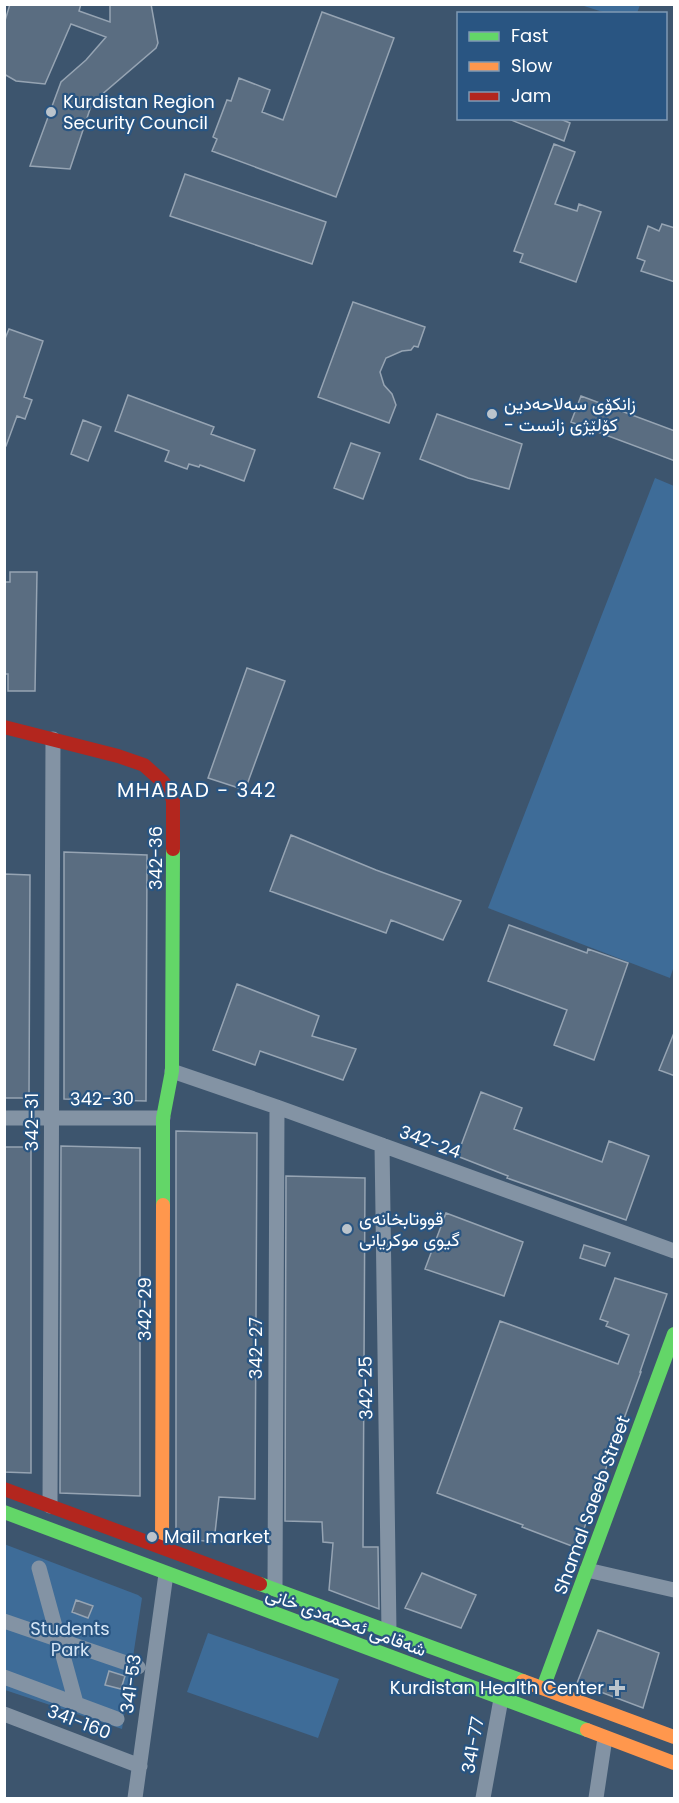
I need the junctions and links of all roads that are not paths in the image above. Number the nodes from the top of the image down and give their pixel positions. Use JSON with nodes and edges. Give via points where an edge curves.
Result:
{"nodes":[{"id":1,"x":4,"y":727,"type":"edge"},
{"id":2,"x":53,"y":739,"type":"junction"},
{"id":3,"x":172,"y":1071,"type":"junction"},
{"id":4,"x":277,"y":1107,"type":"junction"},
{"id":5,"x":4,"y":1118,"type":"edge"},
{"id":6,"x":163,"y":1118,"type":"junction"},
{"id":7,"x":52,"y":1119,"type":"junction"},
{"id":8,"x":382,"y":1145,"type":"junction"},
{"id":9,"x":675,"y":1251,"type":"edge"},
{"id":10,"x":675,"y":1334,"type":"edge"},
{"id":11,"x":4,"y":1489,"type":"edge"},
{"id":12,"x":50,"y":1506,"type":"junction"},
{"id":13,"x":4,"y":1512,"type":"edge"},
{"id":14,"x":162,"y":1547,"type":"junction"},
{"id":15,"x":39,"y":1568,"type":"dead end"},
{"id":16,"x":587,"y":1570,"type":"junction"},
{"id":17,"x":166,"y":1574,"type":"junction"},
{"id":18,"x":275,"y":1589,"type":"junction"},
{"id":19,"x":675,"y":1590,"type":"edge"},
{"id":20,"x":4,"y":1621,"type":"edge"},
{"id":21,"x":389,"y":1631,"type":"junction"},
{"id":22,"x":57,"y":1640,"type":"junction"},
{"id":23,"x":138,"y":1667,"type":"dead end"},
{"id":24,"x":4,"y":1677,"type":"edge"},
{"id":25,"x":543,"y":1688,"type":"junction"},
{"id":26,"x":501,"y":1699,"type":"junction"},
{"id":27,"x":76,"y":1703,"type":"junction"},
{"id":28,"x":4,"y":1714,"type":"edge"},
{"id":29,"x":117,"y":1719,"type":"dead end"},
{"id":30,"x":675,"y":1737,"type":"edge"},
{"id":31,"x":605,"y":1738,"type":"junction"},
{"id":32,"x":675,"y":1763,"type":"edge"},
{"id":33,"x":140,"y":1766,"type":"junction"},
{"id":34,"x":135,"y":1798,"type":"edge"},
{"id":35,"x":483,"y":1798,"type":"edge"},
{"id":36,"x":596,"y":1798,"type":"edge"}],
"edges":[{"from":1,"to":2,"type":"main road","name":"342-36"},
{"from":2,"to":3,"type":"main road","name":"342-36","via":[[144,765],[171,793]]},
{"from":2,"to":7,"type":"street","name":"342-31"},
{"from":3,"to":4,"type":"street","name":"342-24"},
{"from":3,"to":6,"type":"main road","name":"342-29"},
{"from":4,"to":8,"type":"street","name":"342-24"},
{"from":4,"to":18,"type":"street","name":"342-27"},
{"from":5,"to":7,"type":"street","name":"342-30"},
{"from":6,"to":7,"type":"street","name":"342-30"},
{"from":6,"to":14,"type":"main road","name":"342-29"},
{"from":7,"to":12,"type":"street","name":"342-31"},
{"from":8,"to":9,"type":"street","name":"342-24"},
{"from":8,"to":21,"type":"street","name":"342-25"},
{"from":10,"to":16,"type":"main road","name":"Shamal Saeeb Street"},
{"from":11,"to":12,"type":"main road","name":"شەقامی ئەحمەدی خانی"},
{"from":12,"to":14,"type":"main road","name":"شەقامی ئەحمەدی خانی"},
{"from":13,"to":17,"type":"main road","name":"شەقامی ئەحمەدی خانی"},
{"from":14,"to":18,"type":"main road","name":"شەقامی ئەحمەدی خانی"},
{"from":15,"to":22,"type":"street"},
{"from":16,"to":19,"type":"street"},
{"from":16,"to":25,"type":"main road","name":"Shamal Saeeb Street"},
{"from":17,"to":26,"type":"main road","name":"شەقامی ئەحمەدی خانی"},
{"from":17,"to":33,"type":"street","name":"341-53"},
{"from":18,"to":21,"type":"main road","name":"شەقامی ئەحمەدی خانی"},
{"from":20,"to":22,"type":"street"},
{"from":21,"to":25,"type":"main road","name":"شەقامی ئەحمەدی خانی"},
{"from":22,"to":23,"type":"street"},
{"from":22,"to":27,"type":"street"},
{"from":24,"to":27,"type":"street"},
{"from":25,"to":30,"type":"main road","name":"شەقامی ئەحمەدی خانی"},
{"from":26,"to":31,"type":"main road","name":"شەقامی ئەحمەدی خانی"},
{"from":26,"to":35,"type":"street","name":"341-77"},
{"from":27,"to":29,"type":"street"},
{"from":28,"to":33,"type":"street","name":"341-160"},
{"from":31,"to":32,"type":"main road","name":"شەقامی ئەحمەدی خانی"},
{"from":31,"to":36,"type":"street"},
{"from":33,"to":34,"type":"street","name":"341-53"}]}
